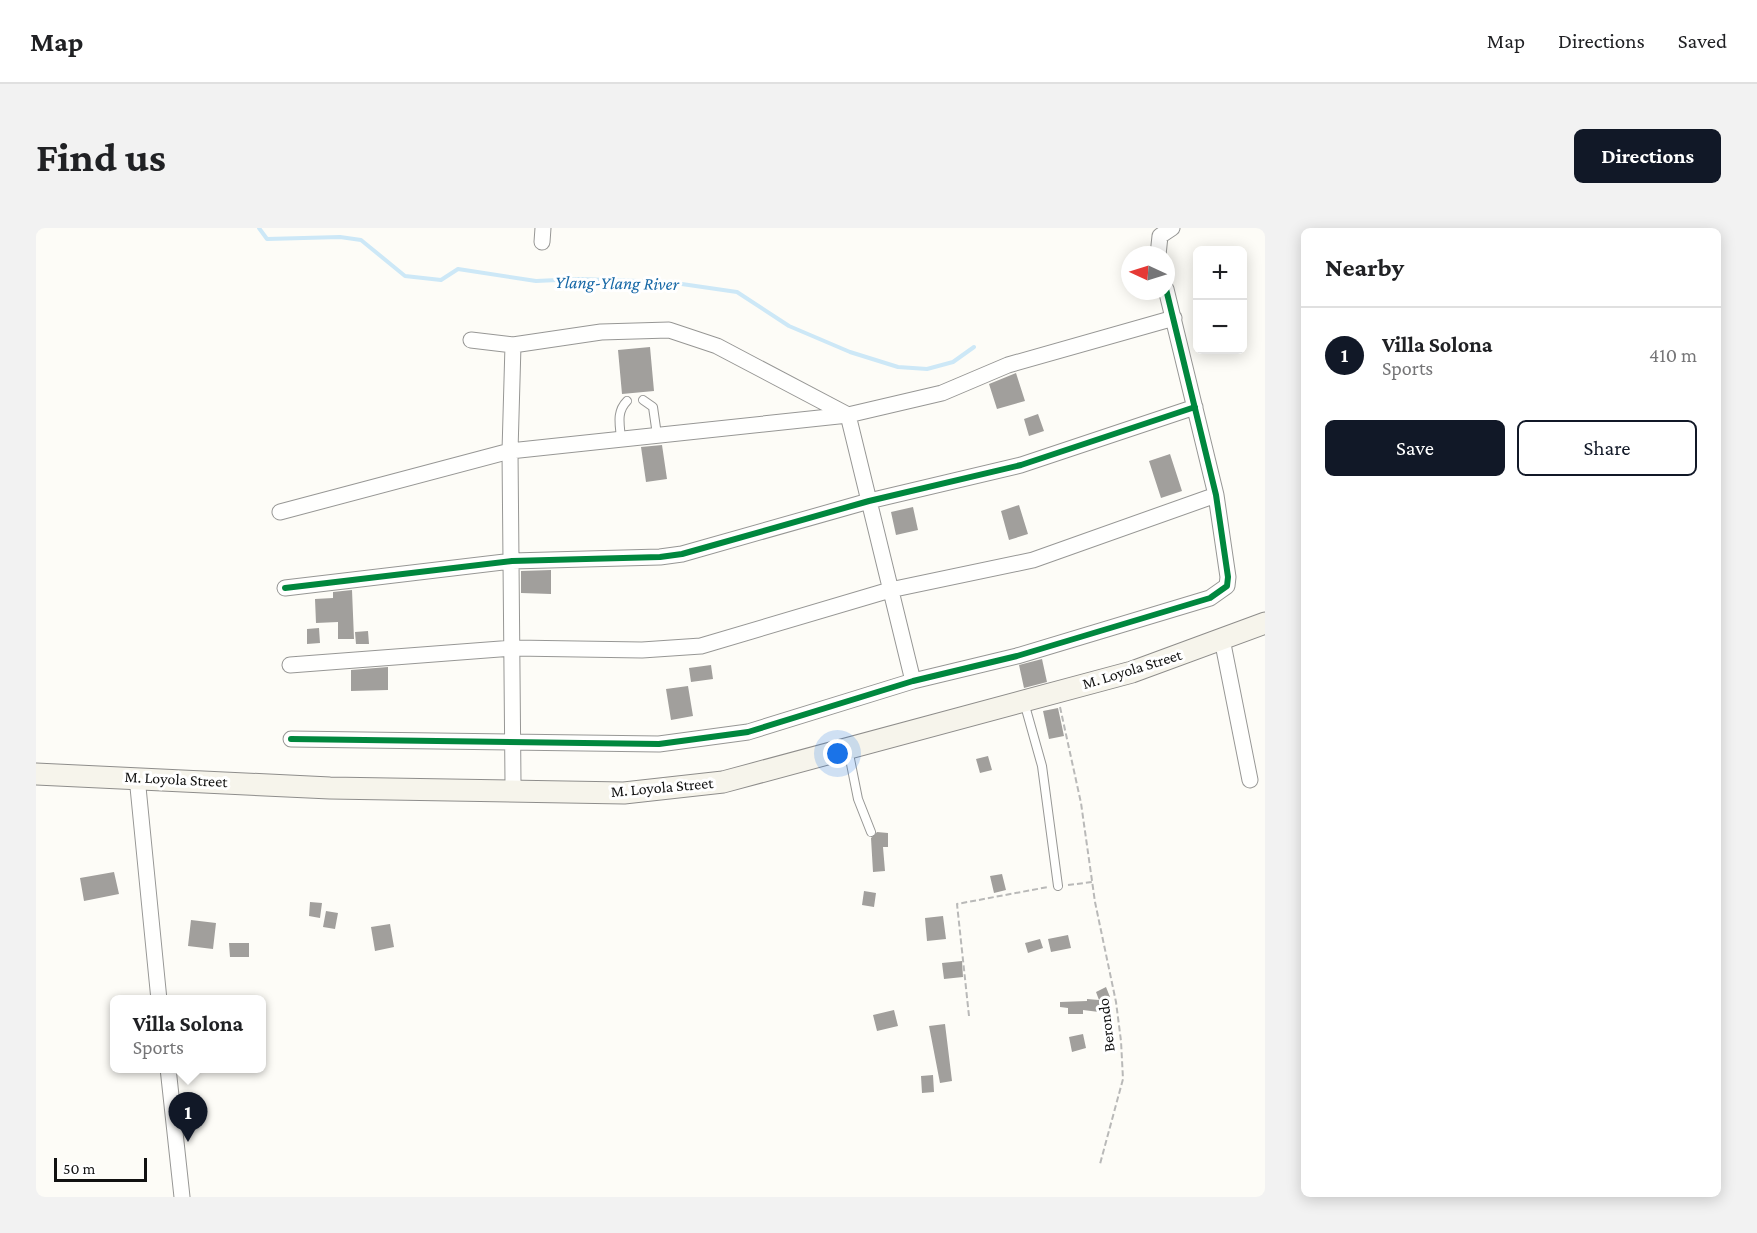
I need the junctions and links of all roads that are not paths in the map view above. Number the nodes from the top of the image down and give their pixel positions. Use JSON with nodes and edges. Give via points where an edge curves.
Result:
{"nodes":[{"id":1,"x":1172,"y":228,"type":"edge"},
{"id":2,"x":1159,"y":246,"type":"edge"},
{"id":3,"x":1169,"y":300,"type":"edge"},
{"id":4,"x":1174,"y":318,"type":"junction"},
{"id":5,"x":471,"y":340,"type":"dead end"},
{"id":6,"x":513,"y":345,"type":"junction"},
{"id":7,"x":643,"y":400,"type":"dead end"},
{"id":8,"x":627,"y":401,"type":"dead end"},
{"id":9,"x":1195,"y":407,"type":"junction"},
{"id":10,"x":848,"y":415,"type":"junction"},
{"id":11,"x":657,"y":435,"type":"junction"},
{"id":12,"x":621,"y":439,"type":"junction"},
{"id":13,"x":510,"y":451,"type":"junction"},
{"id":14,"x":1216,"y":495,"type":"junction"},
{"id":15,"x":868,"y":501,"type":"junction"},
{"id":16,"x":280,"y":512,"type":"dead end"},
{"id":17,"x":512,"y":561,"type":"junction"},
{"id":18,"x":285,"y":588,"type":"dead end"},
{"id":19,"x":890,"y":590,"type":"junction"},
{"id":20,"x":1265,"y":623,"type":"edge"},
{"id":21,"x":1222,"y":639,"type":"junction"},
{"id":22,"x":513,"y":648,"type":"junction"},
{"id":23,"x":290,"y":665,"type":"dead end"},
{"id":24,"x":913,"y":681,"type":"junction"},
{"id":25,"x":1024,"y":700,"type":"junction"},
{"id":26,"x":291,"y":739,"type":"dead end"},
{"id":27,"x":513,"y":742,"type":"junction"},
{"id":28,"x":848,"y":748,"type":"junction"},
{"id":29,"x":36,"y":774,"type":"edge"},
{"id":30,"x":137,"y":777,"type":"junction"},
{"id":31,"x":1250,"y":780,"type":"dead end"},
{"id":32,"x":513,"y":783,"type":"dead end"},
{"id":33,"x":871,"y":832,"type":"dead end"},
{"id":34,"x":1058,"y":886,"type":"road end"},
{"id":35,"x":159,"y":995,"type":"edge"},
{"id":36,"x":169,"y":1073,"type":"edge"},
{"id":37,"x":182,"y":1197,"type":"edge"}],
"edges":[{"from":1,"to":2,"type":"street","via":[[1160,236]]},
{"from":3,"to":4,"type":"street"},
{"from":4,"to":9,"type":"street"},
{"from":4,"to":10,"type":"street","via":[[1008,365],[942,393]]},
{"from":5,"to":6,"type":"street"},
{"from":6,"to":10,"type":"street","via":[[601,332],[669,330],[717,345]]},
{"from":6,"to":13,"type":"street"},
{"from":7,"to":11,"type":"lane","via":[[653,407]]},
{"from":8,"to":12,"type":"lane","via":[[621,406],[619,417]]},
{"from":9,"to":14,"type":"street"},
{"from":9,"to":15,"type":"street","via":[[1021,465]]},
{"from":10,"to":11,"type":"street"},
{"from":10,"to":15,"type":"street"},
{"from":11,"to":12,"type":"street"},
{"from":12,"to":13,"type":"street"},
{"from":13,"to":16,"type":"street"},
{"from":13,"to":17,"type":"street"},
{"from":14,"to":19,"type":"street","via":[[1033,560]]},
{"from":14,"to":24,"type":"street","via":[[1228,577],[1227,586],[1220,592],[1017,656]]},
{"from":15,"to":17,"type":"street","via":[[682,554]]},
{"from":15,"to":19,"type":"street"},
{"from":17,"to":18,"type":"street"},
{"from":17,"to":22,"type":"street"},
{"from":19,"to":22,"type":"street","via":[[701,646],[642,650]]},
{"from":19,"to":24,"type":"street"},
{"from":20,"to":21,"type":"street","name":"M. Loyola Street"},
{"from":21,"to":25,"type":"street","name":"M. Loyola Street","via":[[1132,672]]},
{"from":21,"to":31,"type":"street"},
{"from":22,"to":23,"type":"street"},
{"from":22,"to":27,"type":"street"},
{"from":24,"to":27,"type":"street","via":[[748,732],[659,744]]},
{"from":25,"to":28,"type":"street","name":"M. Loyola Street"},
{"from":25,"to":34,"type":"lane","via":[[1041,766]]},
{"from":26,"to":27,"type":"street"},
{"from":27,"to":32,"type":"street"},
{"from":28,"to":30,"type":"street","name":"M. Loyola Street","via":[[723,782],[624,793],[330,788]]},
{"from":28,"to":33,"type":"lane","via":[[858,799]]},
{"from":29,"to":30,"type":"street","name":"M. Loyola Street"},
{"from":30,"to":35,"type":"street"},
{"from":36,"to":37,"type":"street"}]}
